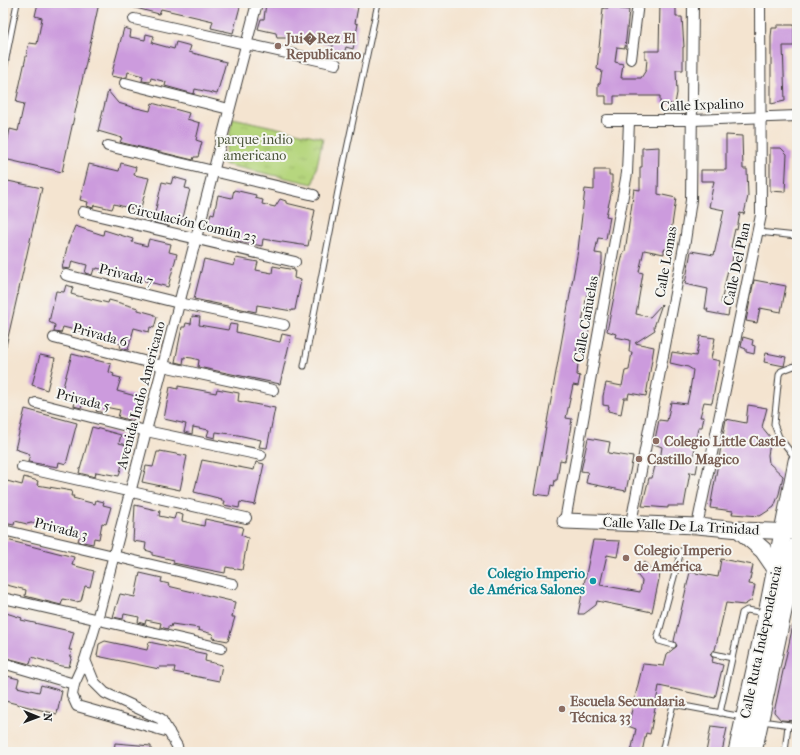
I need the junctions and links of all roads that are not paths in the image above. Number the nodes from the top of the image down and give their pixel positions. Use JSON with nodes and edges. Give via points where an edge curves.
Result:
{"nodes":[{"id":1,"x":17,"y":3,"type":"edge"},
{"id":2,"x":257,"y":3,"type":"edge"},
{"id":3,"x":378,"y":3,"type":"edge"},
{"id":4,"x":638,"y":3,"type":"edge"},
{"id":5,"x":693,"y":3,"type":"edge"},
{"id":6,"x":760,"y":3,"type":"edge"},
{"id":7,"x":134,"y":19,"type":"dead end"},
{"id":8,"x":246,"y":44,"type":"junction"},
{"id":9,"x":5,"y":53,"type":"edge"},
{"id":10,"x":631,"y":59,"type":"dead end"},
{"id":11,"x":336,"y":64,"type":"dead end"},
{"id":12,"x":3,"y":75,"type":"edge"},
{"id":13,"x":125,"y":83,"type":"dead end"},
{"id":14,"x":229,"y":109,"type":"junction"},
{"id":15,"x":797,"y":116,"type":"edge"},
{"id":16,"x":761,"y":117,"type":"junction"},
{"id":17,"x":607,"y":120,"type":"dead end"},
{"id":18,"x":693,"y":120,"type":"junction"},
{"id":19,"x":629,"y":121,"type":"junction"},
{"id":20,"x":108,"y":146,"type":"dead end"},
{"id":21,"x":213,"y":172,"type":"junction"},
{"id":22,"x":314,"y":195,"type":"dead end"},
{"id":23,"x":84,"y":212,"type":"dead end"},
{"id":24,"x":758,"y":232,"type":"junction"},
{"id":25,"x":797,"y":236,"type":"edge"},
{"id":26,"x":195,"y":239,"type":"junction"},
{"id":27,"x":295,"y":262,"type":"dead end"},
{"id":28,"x":66,"y":275,"type":"dead end"},
{"id":29,"x":179,"y":303,"type":"junction"},
{"id":30,"x":284,"y":325,"type":"dead end"},
{"id":31,"x":54,"y":338,"type":"dead end"},
{"id":32,"x":797,"y":364,"type":"edge"},
{"id":33,"x":163,"y":366,"type":"junction"},
{"id":34,"x":304,"y":366,"type":"dead end"},
{"id":35,"x":273,"y":390,"type":"dead end"},
{"id":36,"x":36,"y":403,"type":"dead end"},
{"id":37,"x":146,"y":431,"type":"junction"},
{"id":38,"x":261,"y":455,"type":"dead end"},
{"id":39,"x":797,"y":461,"type":"edge"},
{"id":40,"x":22,"y":467,"type":"dead end"},
{"id":41,"x":130,"y":493,"type":"junction"},
{"id":42,"x":246,"y":518,"type":"dead end"},
{"id":43,"x":565,"y":521,"type":"joint"},
{"id":44,"x":631,"y":523,"type":"junction"},
{"id":45,"x":697,"y":526,"type":"junction"},
{"id":46,"x":3,"y":530,"type":"edge"},
{"id":47,"x":740,"y":530,"type":"junction"},
{"id":48,"x":791,"y":532,"type":"edge"},
{"id":49,"x":797,"y":546,"type":"edge"},
{"id":50,"x":681,"y":551,"type":"dead end"},
{"id":51,"x":113,"y":556,"type":"junction"},
{"id":52,"x":776,"y":569,"type":"junction"},
{"id":53,"x":233,"y":584,"type":"dead end"},
{"id":54,"x":3,"y":598,"type":"edge"},
{"id":55,"x":774,"y":616,"type":"junction"},
{"id":56,"x":97,"y":620,"type":"junction"},
{"id":57,"x":673,"y":645,"type":"dead end"},
{"id":58,"x":221,"y":648,"type":"dead end"},
{"id":59,"x":714,"y":654,"type":"dead end"},
{"id":60,"x":732,"y":658,"type":"junction"},
{"id":61,"x":85,"y":660,"type":"junction"},
{"id":62,"x":3,"y":663,"type":"edge"},
{"id":63,"x":74,"y":684,"type":"junction"},
{"id":64,"x":720,"y":713,"type":"junction"},
{"id":65,"x":752,"y":719,"type":"junction"},
{"id":66,"x":788,"y":725,"type":"junction"},
{"id":67,"x":797,"y":726,"type":"edge"},
{"id":68,"x":169,"y":732,"type":"junction"},
{"id":69,"x":178,"y":752,"type":"edge"},
{"id":70,"x":662,"y":752,"type":"edge"},
{"id":71,"x":737,"y":752,"type":"edge"},
{"id":72,"x":753,"y":752,"type":"edge"},
{"id":73,"x":785,"y":752,"type":"edge"}],
"edges":[{"from":1,"to":9,"type":"lane"},
{"from":2,"to":8,"type":"street","name":"Avenida Indio Americano"},
{"from":3,"to":34,"type":"lane"},
{"from":4,"to":10,"type":"street"},
{"from":5,"to":18,"type":"street","name":"Calle Lomas"},
{"from":6,"to":16,"type":"street","name":"Calle Del Plan"},
{"from":7,"to":8,"type":"street"},
{"from":8,"to":11,"type":"street"},
{"from":8,"to":14,"type":"street","name":"Avenida Indio Americano"},
{"from":9,"to":12,"type":"lane"},
{"from":13,"to":14,"type":"street"},
{"from":14,"to":21,"type":"street","name":"Avenida Indio Americano"},
{"from":15,"to":16,"type":"street","name":"Calle Ixpalino"},
{"from":16,"to":18,"type":"street","name":"Calle Ixpalino"},
{"from":16,"to":24,"type":"street","name":"Calle Del Plan","via":[[763,191]]},
{"from":17,"to":19,"type":"street","name":"Calle Ixpalino"},
{"from":18,"to":19,"type":"street","name":"Calle Ixpalino"},
{"from":18,"to":44,"type":"street","name":"Calle Lomas","via":[[691,200],[685,241]]},
{"from":19,"to":43,"type":"street","name":"Calle Cañuelas","via":[[626,180]]},
{"from":20,"to":21,"type":"street"},
{"from":21,"to":22,"type":"street"},
{"from":21,"to":26,"type":"street","name":"Avenida Indio Americano"},
{"from":23,"to":26,"type":"street","name":"Circulación Común 23"},
{"from":24,"to":25,"type":"lane"},
{"from":24,"to":45,"type":"street","name":"Calle Del Plan"},
{"from":26,"to":27,"type":"street","name":"Circulación Común 23"},
{"from":26,"to":29,"type":"street","name":"Avenida Indio Americano"},
{"from":28,"to":29,"type":"street","name":"Privada 7"},
{"from":29,"to":30,"type":"street","name":"Privada 7"},
{"from":29,"to":33,"type":"street","name":"Avenida Indio Americano"},
{"from":31,"to":33,"type":"street","name":"Privada 6"},
{"from":32,"to":39,"type":"lane","via":[[781,371],[779,375],[774,424],[779,437]]},
{"from":33,"to":35,"type":"street","name":"Privada 6"},
{"from":33,"to":37,"type":"street","name":"Avenida Indio Americano"},
{"from":36,"to":37,"type":"street","name":"Privada 5"},
{"from":37,"to":38,"type":"street","name":"Privada 5"},
{"from":37,"to":41,"type":"street","name":"Avenida Indio Americano"},
{"from":39,"to":48,"type":"main road","name":"Calle Ruta Independencia"},
{"from":40,"to":41,"type":"street"},
{"from":41,"to":42,"type":"street"},
{"from":41,"to":51,"type":"street","name":"Avenida Indio Americano"},
{"from":43,"to":44,"type":"street","name":"Calle Valle De La Trinidad"},
{"from":44,"to":45,"type":"street","name":"Calle Valle De La Trinidad"},
{"from":45,"to":47,"type":"street","name":"Calle Valle De La Trinidad"},
{"from":46,"to":51,"type":"street","name":"Privada 3"},
{"from":47,"to":48,"type":"street","name":"Calle Valle De La Trinidad"},
{"from":47,"to":52,"type":"main road","via":[[763,550]]},
{"from":48,"to":52,"type":"main road","name":"Calle Ruta Independencia"},
{"from":49,"to":55,"type":"main road","name":"Calle Ruta Independencia"},
{"from":50,"to":57,"type":"lane","via":[[658,636],[659,641]]},
{"from":51,"to":53,"type":"street","name":"Privada 3"},
{"from":51,"to":56,"type":"street","name":"Avenida Indio Americano"},
{"from":52,"to":55,"type":"main road","name":"Calle Ruta Independencia"},
{"from":54,"to":56,"type":"street"},
{"from":55,"to":60,"type":"lane","via":[[744,610]]},
{"from":55,"to":65,"type":"main road","name":"Calle Ruta Independencia"},
{"from":56,"to":58,"type":"street"},
{"from":56,"to":61,"type":"street","name":"Avenida Indio Americano"},
{"from":59,"to":60,"type":"lane"},
{"from":60,"to":64,"type":"lane"},
{"from":61,"to":63,"type":"street","name":"Avenida Indio Americano"},
{"from":61,"to":68,"type":"street","via":[[94,682],[105,693],[161,719]]},
{"from":62,"to":63,"type":"street"},
{"from":63,"to":68,"type":"street","via":[[72,696],[77,706]]},
{"from":64,"to":65,"type":"lane"},
{"from":64,"to":70,"type":"lane","via":[[672,704]]},
{"from":65,"to":66,"type":"lane"},
{"from":65,"to":71,"type":"main road","name":"Calle Ruta Independencia"},
{"from":65,"to":72,"type":"main road","name":"Calle Ruta Independencia"},
{"from":66,"to":67,"type":"lane"},
{"from":66,"to":73,"type":"lane"},
{"from":68,"to":69,"type":"street"}]}
